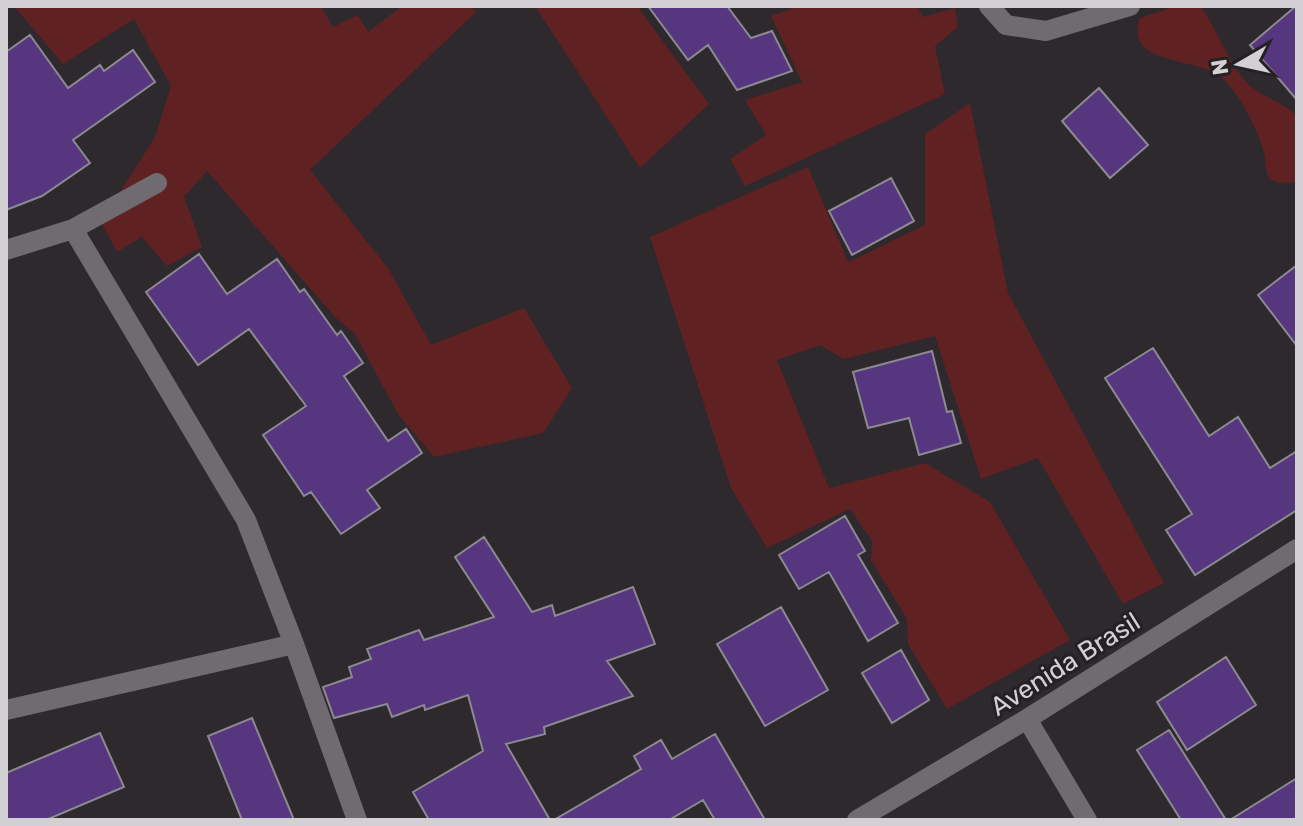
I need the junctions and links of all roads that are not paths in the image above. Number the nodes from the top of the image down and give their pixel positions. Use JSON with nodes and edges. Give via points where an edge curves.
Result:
{"nodes":[{"id":1,"x":989,"y":6,"type":"edge"},
{"id":2,"x":1130,"y":6,"type":"edge"},
{"id":3,"x":157,"y":183,"type":"dead end"},
{"id":4,"x":73,"y":229,"type":"junction"},
{"id":5,"x":6,"y":250,"type":"edge"},
{"id":6,"x":1297,"y":549,"type":"edge"},
{"id":7,"x":294,"y":644,"type":"junction"},
{"id":8,"x":6,"y":710,"type":"edge"},
{"id":9,"x":1027,"y":719,"type":"junction"},
{"id":10,"x":357,"y":820,"type":"edge"},
{"id":11,"x":857,"y":820,"type":"edge"},
{"id":12,"x":1087,"y":820,"type":"edge"}],
"edges":[{"from":1,"to":2,"type":"street","via":[[1006,25],[1046,31]]},
{"from":3,"to":4,"type":"street"},
{"from":4,"to":5,"type":"street"},
{"from":4,"to":7,"type":"street","via":[[246,520]]},
{"from":6,"to":9,"type":"street","name":"Avenida Brasil"},
{"from":7,"to":8,"type":"street"},
{"from":7,"to":10,"type":"street"},
{"from":9,"to":11,"type":"street","name":"Avenida Brasil"},
{"from":9,"to":12,"type":"street"}]}
